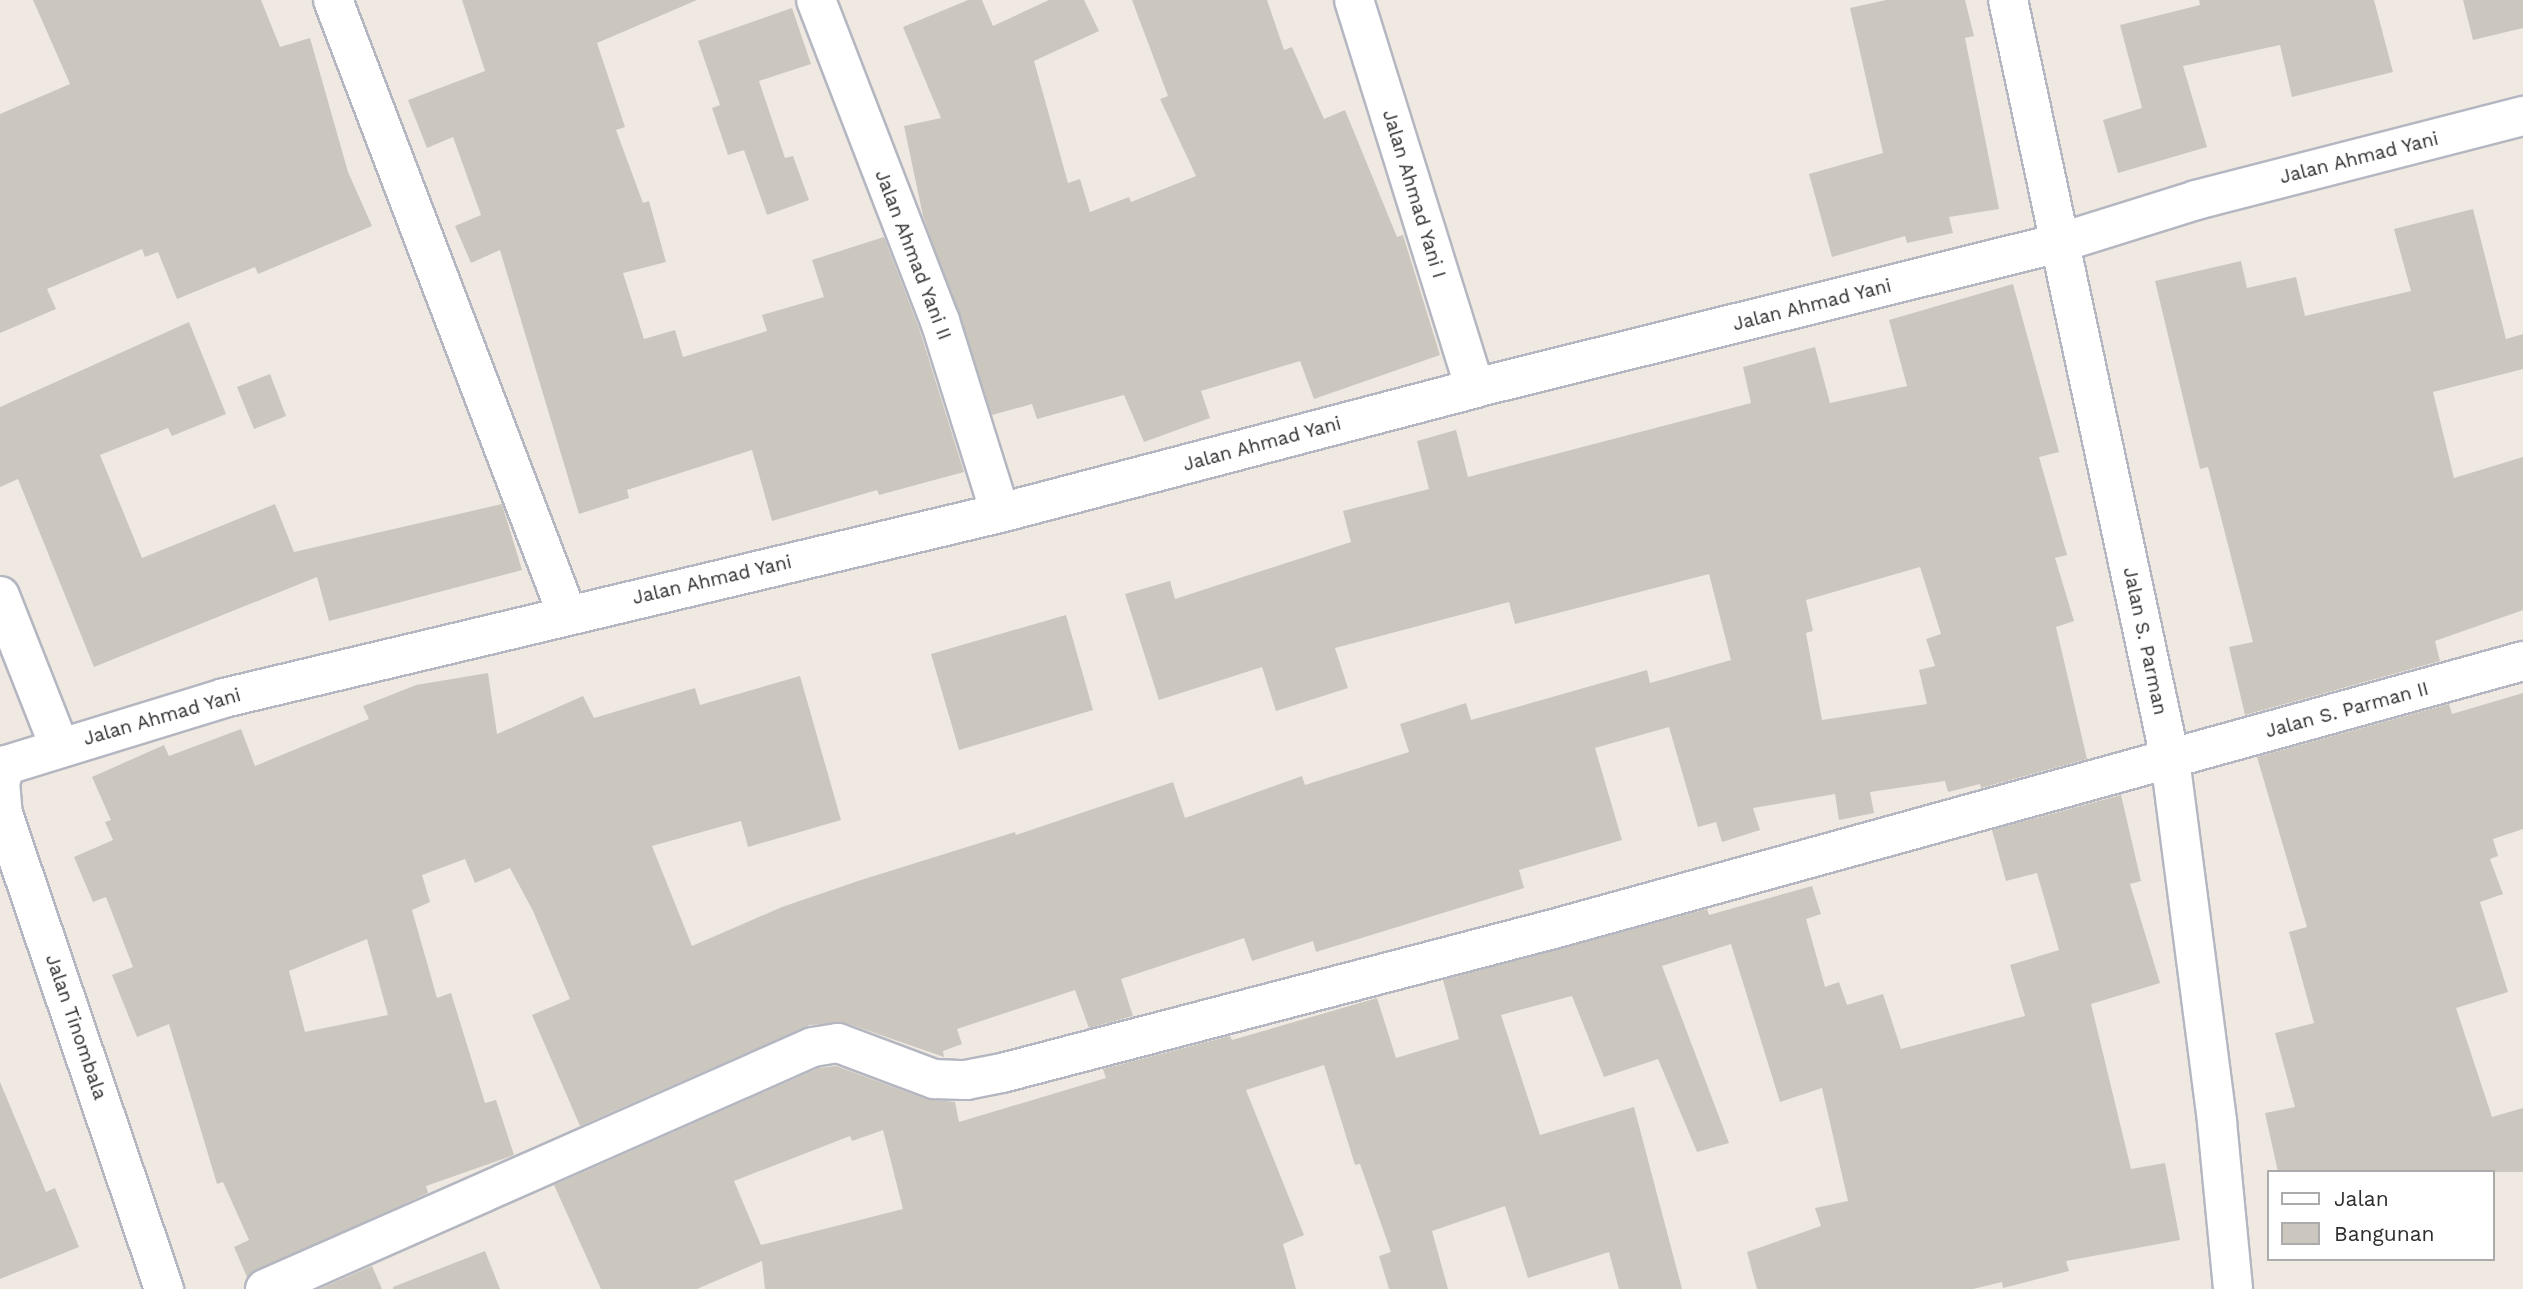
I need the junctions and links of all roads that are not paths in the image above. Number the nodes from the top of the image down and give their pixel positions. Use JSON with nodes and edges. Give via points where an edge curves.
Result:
{"nodes":[{"id":1,"x":333,"y":0,"type":"edge"},
{"id":2,"x":816,"y":0,"type":"edge"},
{"id":3,"x":1354,"y":0,"type":"edge"},
{"id":4,"x":2008,"y":0,"type":"edge"},
{"id":5,"x":2523,"y":116,"type":"edge"},
{"id":6,"x":2059,"y":243,"type":"junction"},
{"id":7,"x":1475,"y":388,"type":"junction"},
{"id":8,"x":1000,"y":513,"type":"junction"},
{"id":9,"x":0,"y":596,"type":"edge"},
{"id":10,"x":567,"y":614,"type":"junction"},
{"id":11,"x":2523,"y":661,"type":"edge"},
{"id":12,"x":59,"y":746,"type":"junction"},
{"id":13,"x":2170,"y":759,"type":"junction"},
{"id":14,"x":3,"y":766,"type":"edge"},
{"id":15,"x":164,"y":1289,"type":"edge"},
{"id":16,"x":265,"y":1289,"type":"edge"},
{"id":17,"x":2233,"y":1289,"type":"edge"}],
"edges":[{"from":1,"to":10,"type":"street"},
{"from":2,"to":8,"type":"street","name":"Jalan Ahmad Yani II","via":[[940,321]]},
{"from":3,"to":7,"type":"street","name":"Jalan Ahmad Yani I"},
{"from":4,"to":6,"type":"street","name":"Jalan S. Parman"},
{"from":5,"to":6,"type":"street","name":"Jalan Ahmad Yani","via":[[2196,200]]},
{"from":6,"to":7,"type":"street","name":"Jalan Ahmad Yani"},
{"from":6,"to":13,"type":"street","name":"Jalan S. Parman"},
{"from":7,"to":8,"type":"street","name":"Jalan Ahmad Yani"},
{"from":8,"to":10,"type":"street","name":"Jalan Ahmad Yani"},
{"from":9,"to":12,"type":"street"},
{"from":10,"to":12,"type":"street","name":"Jalan Ahmad Yani","via":[[224,698]]},
{"from":11,"to":13,"type":"street","name":"Jalan S. Parman II"},
{"from":12,"to":14,"type":"street","name":"Jalan Ahmad Yani"},
{"from":13,"to":16,"type":"street","name":"Jalan S. Parman II","via":[[1557,928],[1002,1073],[966,1080],[934,1079],[838,1044],[813,1047]]},
{"from":13,"to":17,"type":"street","name":"Jalan S. Parman","via":[[2217,1122]]},
{"from":14,"to":15,"type":"street","name":"Jalan Tinombala","via":[[3,814]]}]}
